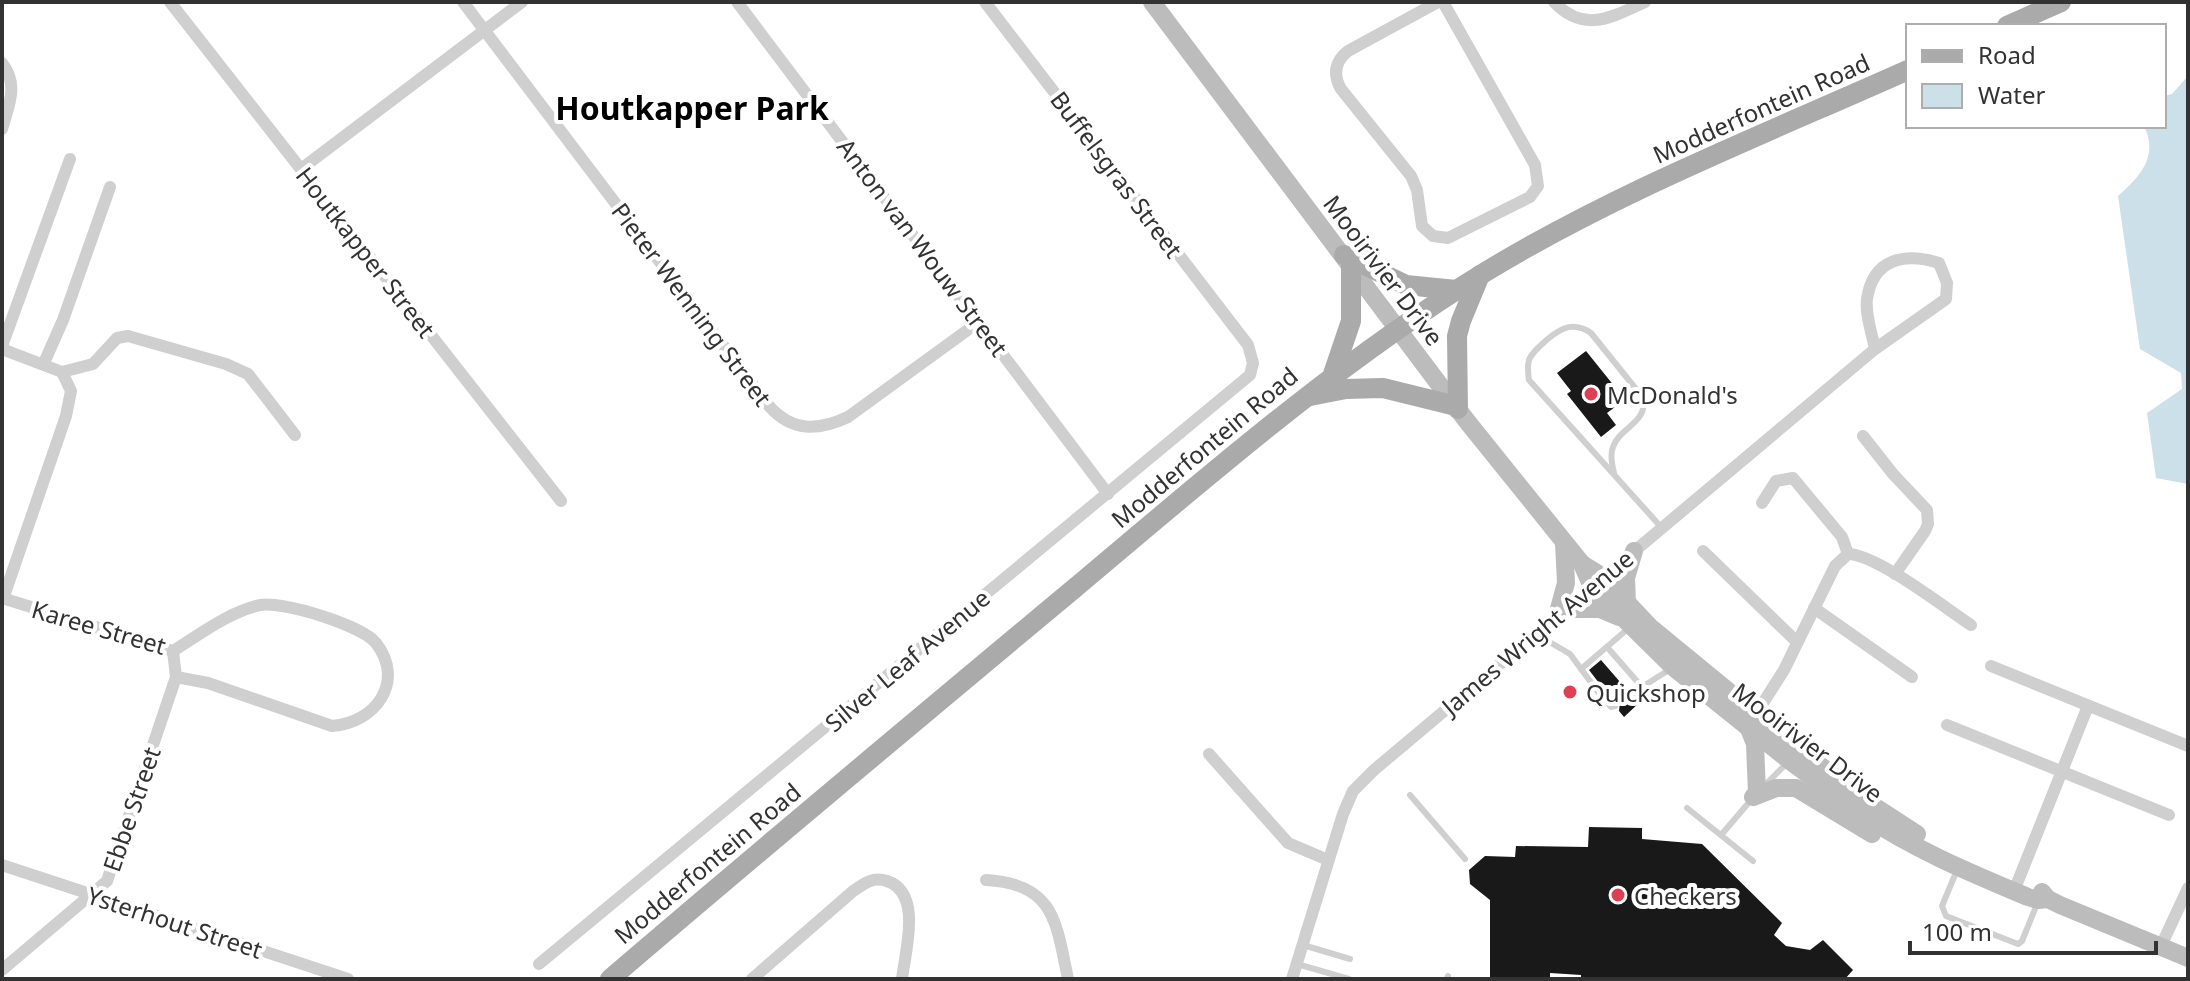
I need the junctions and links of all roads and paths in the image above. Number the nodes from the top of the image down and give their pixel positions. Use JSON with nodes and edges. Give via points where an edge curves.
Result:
{"nodes":[{"id":1,"x":170,"y":2,"type":"edge"},
{"id":2,"x":463,"y":2,"type":"edge"},
{"id":3,"x":522,"y":2,"type":"edge"},
{"id":4,"x":737,"y":2,"type":"edge"},
{"id":5,"x":985,"y":2,"type":"edge"},
{"id":6,"x":1152,"y":2,"type":"edge"},
{"id":7,"x":1440,"y":2,"type":"edge"},
{"id":8,"x":1554,"y":2,"type":"edge"},
{"id":9,"x":1645,"y":2,"type":"edge"},
{"id":10,"x":2061,"y":2,"type":"edge"},
{"id":11,"x":2012,"y":24,"type":"edge"},
{"id":12,"x":485,"y":32,"type":"junction"},
{"id":13,"x":2,"y":63,"type":"edge"},
{"id":14,"x":1906,"y":71,"type":"edge"},
{"id":15,"x":3,"y":122,"type":"edge"},
{"id":16,"x":70,"y":159,"type":"dead end"},
{"id":17,"x":301,"y":169,"type":"junction"},
{"id":18,"x":110,"y":187,"type":"dead end"},
{"id":19,"x":1348,"y":260,"type":"junction"},
{"id":20,"x":1480,"y":275,"type":"junction"},
{"id":21,"x":1456,"y":290,"type":"junction"},
{"id":22,"x":980,"y":321,"type":"junction"},
{"id":23,"x":1397,"y":329,"type":"junction"},
{"id":24,"x":1248,"y":345,"type":"joint"},
{"id":25,"x":2,"y":347,"type":"edge"},
{"id":26,"x":1875,"y":349,"type":"junction"},
{"id":27,"x":44,"y":363,"type":"junction"},
{"id":28,"x":1333,"y":374,"type":"junction"},
{"id":29,"x":65,"y":376,"type":"junction"},
{"id":30,"x":1306,"y":397,"type":"junction"},
{"id":31,"x":1457,"y":408,"type":"junction"},
{"id":32,"x":295,"y":435,"type":"dead end"},
{"id":33,"x":1863,"y":436,"type":"dead end"},
{"id":34,"x":1614,"y":473,"type":"junction"},
{"id":35,"x":1108,"y":494,"type":"junction"},
{"id":36,"x":561,"y":501,"type":"dead end"},
{"id":37,"x":1762,"y":503,"type":"dead end"},
{"id":38,"x":1661,"y":527,"type":"junction"},
{"id":39,"x":1564,"y":543,"type":"junction"},
{"id":40,"x":1634,"y":551,"type":"junction"},
{"id":41,"x":1703,"y":551,"type":"dead end"},
{"id":42,"x":1848,"y":554,"type":"junction"},
{"id":43,"x":1895,"y":574,"type":"junction"},
{"id":44,"x":1598,"y":582,"type":"junction"},
{"id":45,"x":3,"y":599,"type":"edge"},
{"id":46,"x":1814,"y":608,"type":"junction"},
{"id":47,"x":1561,"y":613,"type":"junction"},
{"id":48,"x":1631,"y":617,"type":"junction"},
{"id":49,"x":1971,"y":625,"type":"dead end"},
{"id":50,"x":1536,"y":634,"type":"junction"},
{"id":51,"x":1797,"y":642,"type":"junction"},
{"id":52,"x":1607,"y":647,"type":"junction"},
{"id":53,"x":173,"y":651,"type":"junction"},
{"id":54,"x":1681,"y":663,"type":"junction"},
{"id":55,"x":1991,"y":666,"type":"dead end"},
{"id":56,"x":1581,"y":669,"type":"junction"},
{"id":57,"x":176,"y":677,"type":"junction"},
{"id":58,"x":1912,"y":677,"type":"dead end"},
{"id":59,"x":1642,"y":687,"type":"junction"},
{"id":60,"x":1631,"y":695,"type":"dead end"},
{"id":61,"x":1615,"y":706,"type":"dead end"},
{"id":62,"x":2088,"y":706,"type":"junction"},
{"id":63,"x":1752,"y":720,"type":"junction"},
{"id":64,"x":1947,"y":725,"type":"dead end"},
{"id":65,"x":2188,"y":746,"type":"edge"},
{"id":66,"x":1209,"y":754,"type":"dead end"},
{"id":67,"x":1795,"y":755,"type":"junction"},
{"id":68,"x":2061,"y":771,"type":"junction"},
{"id":69,"x":1410,"y":795,"type":"dead end"},
{"id":70,"x":1755,"y":795,"type":"junction"},
{"id":71,"x":1687,"y":808,"type":"dead end"},
{"id":72,"x":2169,"y":815,"type":"dead end"},
{"id":73,"x":1722,"y":834,"type":"junction"},
{"id":74,"x":1465,"y":859,"type":"dead end"},
{"id":75,"x":1328,"y":860,"type":"junction"},
{"id":76,"x":1753,"y":861,"type":"dead end"},
{"id":77,"x":2,"y":865,"type":"edge"},
{"id":78,"x":1956,"y":868,"type":"junction"},
{"id":79,"x":986,"y":880,"type":"dead end"},
{"id":80,"x":2016,"y":886,"type":"junction"},
{"id":81,"x":2188,"y":888,"type":"edge"},
{"id":82,"x":92,"y":895,"type":"junction"},
{"id":83,"x":2043,"y":900,"type":"junction"},
{"id":84,"x":1303,"y":945,"type":"junction"},
{"id":85,"x":2161,"y":946,"type":"junction"},
{"id":86,"x":2188,"y":958,"type":"edge"},
{"id":87,"x":1350,"y":959,"type":"dead end"},
{"id":88,"x":539,"y":964,"type":"dead end"},
{"id":89,"x":1297,"y":964,"type":"junction"},
{"id":90,"x":2,"y":970,"type":"edge"},
{"id":91,"x":348,"y":979,"type":"edge"},
{"id":92,"x":610,"y":979,"type":"edge"},
{"id":93,"x":752,"y":979,"type":"edge"},
{"id":94,"x":902,"y":979,"type":"edge"},
{"id":95,"x":1068,"y":979,"type":"edge"},
{"id":96,"x":1292,"y":979,"type":"edge"},
{"id":97,"x":1347,"y":979,"type":"edge"}],
"edges":[{"from":1,"to":17,"type":"street","name":"Houtkapper Street"},
{"from":2,"to":12,"type":"street","name":"Pieter Wenning Street"},
{"from":3,"to":12,"type":"street"},
{"from":4,"to":22,"type":"street","name":"Anton van Wouw Street"},
{"from":5,"to":24,"type":"street","name":"Buffelsgras Street"},
{"from":6,"to":19,"type":"street","name":"Mooirivier Drive"},
{"from":7,"to":7,"type":"street","via":[[1535,165],[1538,186],[1523,202],[1448,238],[1427,231],[1420,220],[1415,184],[1336,76],[1337,62],[1348,51]]},
{"from":8,"to":9,"type":"street","via":[[1569,15],[1590,21]]},
{"from":10,"to":11,"type":"main road"},
{"from":12,"to":17,"type":"street"},
{"from":12,"to":22,"type":"street","name":"Pieter Wenning Street","via":[[786,422],[810,428],[848,417]]},
{"from":13,"to":15,"type":"street","via":[[13,87]]},
{"from":14,"to":20,"type":"main road","name":"Modderfontein Road","via":[[1591,214]]},
{"from":16,"to":25,"type":"street"},
{"from":17,"to":36,"type":"street","name":"Houtkapper Street"},
{"from":18,"to":27,"type":"street"},
{"from":19,"to":21,"type":"main road","via":[[1406,285]]},
{"from":19,"to":23,"type":"street","name":"Mooirivier Drive"},
{"from":19,"to":28,"type":"main road","via":[[1351,321]]},
{"from":20,"to":21,"type":"main road","name":"Modderfontein Road"},
{"from":20,"to":31,"type":"main road","via":[[1457,336]]},
{"from":21,"to":23,"type":"main road","name":"Modderfontein Road"},
{"from":22,"to":35,"type":"street","name":"Anton van Wouw Street"},
{"from":23,"to":28,"type":"main road","name":"Modderfontein Road"},
{"from":23,"to":31,"type":"street","name":"Mooirivier Drive"},
{"from":24,"to":35,"type":"street","name":"Silver Leaf Avenue","via":[[1253,363],[1247,379]]},
{"from":25,"to":27,"type":"street"},
{"from":26,"to":26,"type":"street","name":"James Wright Avenue","via":[[1867,302],[1875,273],[1892,261],[1919,256],[1939,263],[1947,283],[1946,299]]},
{"from":26,"to":38,"type":"street","name":"James Wright Avenue"},
{"from":27,"to":29,"type":"street"},
{"from":28,"to":30,"type":"main road","name":"Modderfontein Road"},
{"from":29,"to":32,"type":"street","via":[[93,364],[117,338],[128,336],[248,374]]},
{"from":29,"to":45,"type":"street","via":[[71,391],[66,416]]},
{"from":30,"to":31,"type":"main road","via":[[1383,388]]},
{"from":30,"to":92,"type":"main road","name":"Modderfontein Road"},
{"from":31,"to":39,"type":"street","name":"Mooirivier Drive"},
{"from":33,"to":43,"type":"street","via":[[1927,510],[1925,531]]},
{"from":34,"to":34,"type":"lane","via":[[1529,380],[1532,354],[1566,327],[1591,333],[1644,399],[1641,417],[1614,444]]},
{"from":34,"to":38,"type":"lane"},
{"from":35,"to":88,"type":"street","name":"Silver Leaf Avenue"},
{"from":37,"to":42,"type":"street","via":[[1776,481],[1793,478],[1842,537]]},
{"from":38,"to":40,"type":"street","name":"James Wright Avenue"},
{"from":39,"to":44,"type":"street","name":"Mooirivier Drive"},
{"from":39,"to":47,"type":"street"},
{"from":40,"to":44,"type":"street","name":"James Wright Avenue"},
{"from":40,"to":48,"type":"street","via":[[1626,578]]},
{"from":41,"to":51,"type":"street"},
{"from":42,"to":43,"type":"street"},
{"from":42,"to":46,"type":"street","via":[[1835,566]]},
{"from":43,"to":49,"type":"street"},
{"from":44,"to":47,"type":"street","name":"James Wright Avenue"},
{"from":44,"to":48,"type":"street","name":"Mooirivier Drive"},
{"from":45,"to":53,"type":"street","name":"Karee Street"},
{"from":46,"to":51,"type":"street"},
{"from":46,"to":58,"type":"street"},
{"from":47,"to":48,"type":"street","via":[[1600,609]]},
{"from":47,"to":50,"type":"street","name":"James Wright Avenue"},
{"from":48,"to":52,"type":"lane"},
{"from":48,"to":54,"type":"street","name":"Mooirivier Drive"},
{"from":50,"to":56,"type":"lane","via":[[1570,654]]},
{"from":50,"to":75,"type":"street","name":"James Wright Avenue","via":[[1362,782],[1348,801]]},
{"from":51,"to":63,"type":"street"},
{"from":52,"to":56,"type":"lane"},
{"from":52,"to":59,"type":"lane"},
{"from":53,"to":57,"type":"street","name":"Ebbe Street"},
{"from":53,"to":57,"type":"street","name":"Karee Street","via":[[250,608],[276,604],[366,635],[382,656],[386,686],[370,714],[332,726]]},
{"from":54,"to":59,"type":"lane"},
{"from":54,"to":63,"type":"street","name":"Mooirivier Drive"},
{"from":55,"to":62,"type":"street"},
{"from":56,"to":61,"type":"lane","via":[[1604,700]]},
{"from":57,"to":82,"type":"street","name":"Ebbe Street","via":[[107,881]]},
{"from":59,"to":60,"type":"lane"},
{"from":62,"to":65,"type":"street"},
{"from":62,"to":68,"type":"street"},
{"from":63,"to":67,"type":"street","name":"Mooirivier Drive"},
{"from":63,"to":70,"type":"street"},
{"from":64,"to":68,"type":"street"},
{"from":66,"to":75,"type":"street","via":[[1288,843]]},
{"from":67,"to":70,"type":"lane"},
{"from":67,"to":78,"type":"street","name":"Mooirivier Drive","via":[[1878,825]]},
{"from":67,"to":80,"type":"street","name":"Mooirivier Drive","via":[[1884,814]]},
{"from":68,"to":72,"type":"street"},
{"from":68,"to":80,"type":"street"},
{"from":69,"to":74,"type":"lane"},
{"from":70,"to":73,"type":"lane"},
{"from":70,"to":78,"type":"street","via":[[1796,788],[1875,835],[1934,864]]},
{"from":71,"to":73,"type":"lane"},
{"from":73,"to":76,"type":"lane"},
{"from":75,"to":84,"type":"street","name":"James Wright Avenue"},
{"from":77,"to":82,"type":"street","name":"Ysterhout Street"},
{"from":78,"to":80,"type":"street","name":"Mooirivier Drive"},
{"from":78,"to":83,"type":"lane","via":[[1942,911],[2012,943],[2022,941]]},
{"from":79,"to":95,"type":"street","via":[[1017,883],[1040,899],[1059,934]]},
{"from":80,"to":83,"type":"street","name":"Mooirivier Drive","via":[[2042,892]]},
{"from":81,"to":85,"type":"street"},
{"from":82,"to":90,"type":"street","name":"Ebbe Street"},
{"from":82,"to":91,"type":"street","name":"Ysterhout Street"},
{"from":83,"to":85,"type":"street","name":"Mooirivier Drive"},
{"from":84,"to":87,"type":"lane"},
{"from":84,"to":89,"type":"street","name":"James Wright Avenue"},
{"from":85,"to":86,"type":"street","name":"Mooirivier Drive"},
{"from":89,"to":96,"type":"street","name":"James Wright Avenue"},
{"from":89,"to":97,"type":"lane"},
{"from":93,"to":94,"type":"street","via":[[852,892],[880,879],[891,882],[907,903]]}]}
